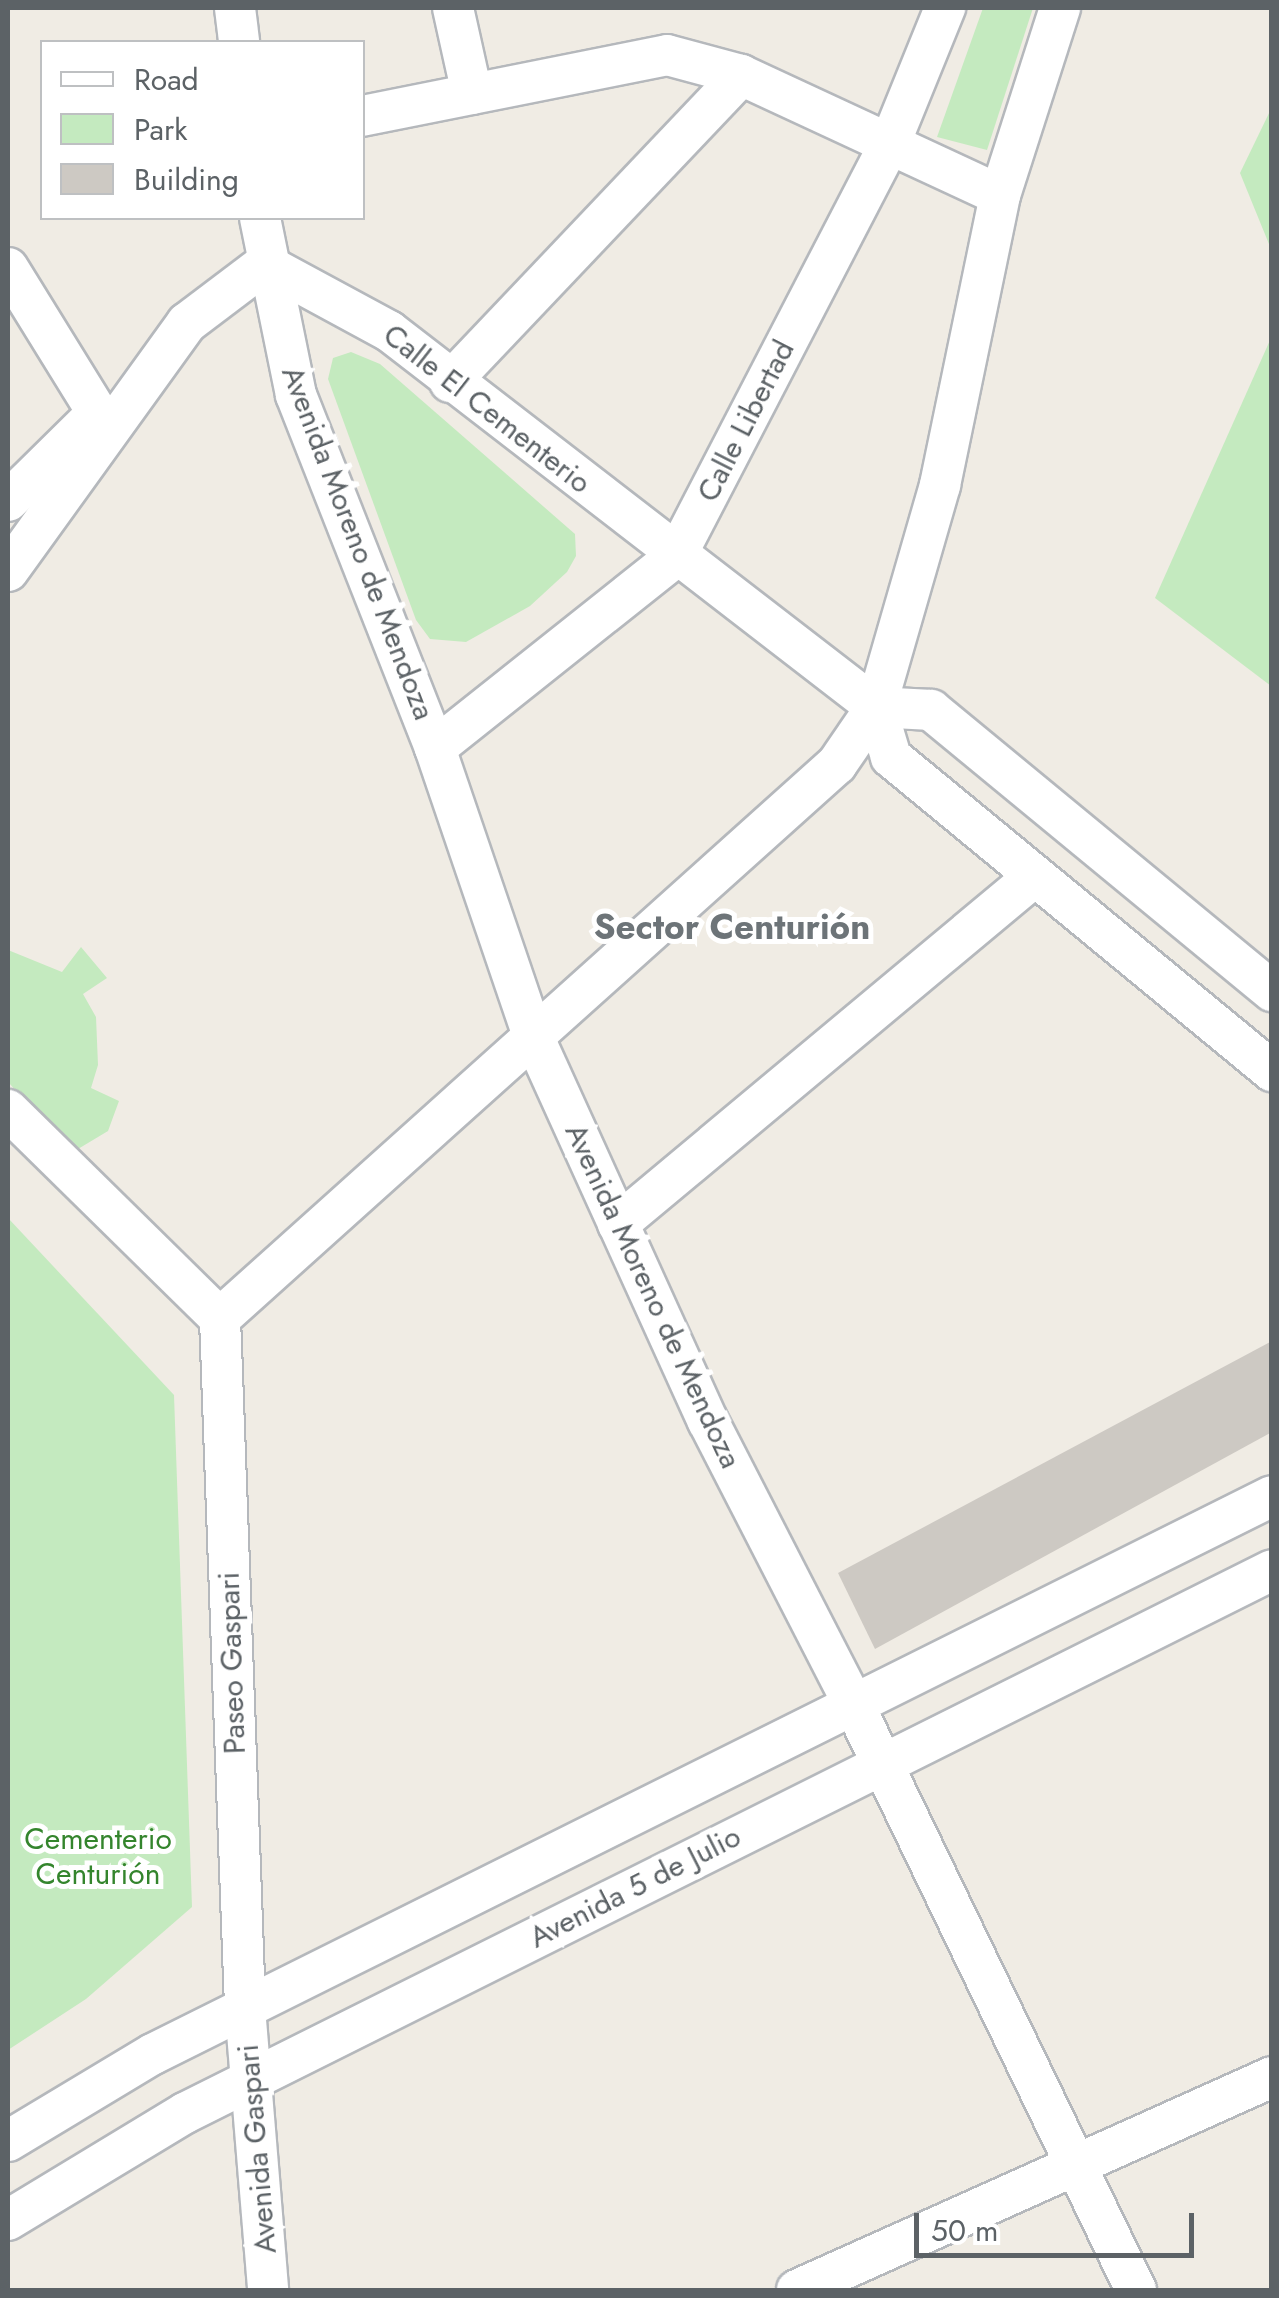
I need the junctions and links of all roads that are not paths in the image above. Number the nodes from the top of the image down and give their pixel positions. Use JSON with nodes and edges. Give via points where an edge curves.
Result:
{"nodes":[{"id":1,"x":235,"y":8,"type":"edge"},
{"id":2,"x":454,"y":8,"type":"edge"},
{"id":3,"x":945,"y":8,"type":"edge"},
{"id":4,"x":1060,"y":8,"type":"edge"},
{"id":5,"x":239,"y":40,"type":"edge"},
{"id":6,"x":741,"y":75,"type":"junction"},
{"id":7,"x":472,"y":94,"type":"junction"},
{"id":8,"x":365,"y":115,"type":"edge"},
{"id":9,"x":891,"y":141,"type":"junction"},
{"id":10,"x":1000,"y":195,"type":"junction"},
{"id":11,"x":260,"y":220,"type":"edge"},
{"id":12,"x":265,"y":264,"type":"junction"},
{"id":13,"x":8,"y":268,"type":"edge"},
{"id":14,"x":187,"y":322,"type":"junction"},
{"id":15,"x":450,"y":382,"type":"junction"},
{"id":16,"x":97,"y":412,"type":"junction"},
{"id":17,"x":8,"y":500,"type":"edge"},
{"id":18,"x":676,"y":556,"type":"junction"},
{"id":19,"x":8,"y":571,"type":"edge"},
{"id":20,"x":876,"y":708,"type":"junction"},
{"id":21,"x":435,"y":748,"type":"junction"},
{"id":22,"x":1035,"y":876,"type":"junction"},
{"id":23,"x":1272,"y":992,"type":"edge"},
{"id":24,"x":534,"y":1038,"type":"junction"},
{"id":25,"x":1272,"y":1071,"type":"edge"},
{"id":26,"x":8,"y":1110,"type":"edge"},
{"id":27,"x":618,"y":1224,"type":"junction"},
{"id":28,"x":220,"y":1318,"type":"junction"},
{"id":29,"x":1272,"y":1496,"type":"edge"},
{"id":30,"x":1272,"y":1570,"type":"edge"},
{"id":31,"x":853,"y":1703,"type":"junction"},
{"id":32,"x":879,"y":1765,"type":"junction"},
{"id":33,"x":245,"y":2008,"type":"junction"},
{"id":34,"x":1272,"y":2076,"type":"edge"},
{"id":35,"x":254,"y":2079,"type":"junction"},
{"id":36,"x":8,"y":2141,"type":"edge"},
{"id":37,"x":1074,"y":2163,"type":"junction"},
{"id":38,"x":8,"y":2220,"type":"edge"},
{"id":39,"x":268,"y":2290,"type":"edge"},
{"id":40,"x":797,"y":2290,"type":"edge"},
{"id":41,"x":1136,"y":2290,"type":"edge"}],
"edges":[{"from":1,"to":5,"type":"street"},
{"from":2,"to":7,"type":"street"},
{"from":3,"to":9,"type":"street","name":"Calle Libertad"},
{"from":4,"to":10,"type":"street"},
{"from":6,"to":7,"type":"street","via":[[667,55]]},
{"from":6,"to":9,"type":"street"},
{"from":6,"to":15,"type":"street"},
{"from":7,"to":8,"type":"street"},
{"from":9,"to":10,"type":"street"},
{"from":9,"to":18,"type":"street","name":"Calle Libertad"},
{"from":10,"to":20,"type":"street","via":[[940,485]]},
{"from":11,"to":12,"type":"street","name":"Avenida Moreno de Mendoza"},
{"from":12,"to":14,"type":"street"},
{"from":12,"to":15,"type":"street","name":"Calle El Cementerio","via":[[390,331]]},
{"from":12,"to":21,"type":"street","name":"Avenida Moreno de Mendoza","via":[[296,395]]},
{"from":13,"to":16,"type":"street"},
{"from":14,"to":16,"type":"street"},
{"from":14,"to":19,"type":"street"},
{"from":15,"to":18,"type":"street","name":"Calle El Cementerio"},
{"from":16,"to":17,"type":"street"},
{"from":18,"to":20,"type":"street","name":"Calle El Cementerio"},
{"from":18,"to":21,"type":"street","name":"Calle Libertad"},
{"from":20,"to":22,"type":"street","via":[[892,757]]},
{"from":20,"to":23,"type":"street","via":[[931,710]]},
{"from":20,"to":24,"type":"street","via":[[837,764]]},
{"from":21,"to":24,"type":"street","name":"Avenida Moreno de Mendoza"},
{"from":22,"to":25,"type":"street"},
{"from":22,"to":27,"type":"street"},
{"from":24,"to":27,"type":"street","name":"Avenida Moreno de Mendoza"},
{"from":24,"to":28,"type":"street"},
{"from":26,"to":28,"type":"street"},
{"from":27,"to":31,"type":"street","name":"Avenida Moreno de Mendoza","via":[[708,1421]]},
{"from":28,"to":33,"type":"street","name":"Paseo Gaspari"},
{"from":29,"to":31,"type":"street"},
{"from":30,"to":32,"type":"street","name":"Avenida 5 de Julio"},
{"from":31,"to":32,"type":"street","name":"Avenida Moreno de Mendoza"},
{"from":31,"to":33,"type":"street"},
{"from":32,"to":35,"type":"street","name":"Avenida 5 de Julio"},
{"from":32,"to":37,"type":"street","name":"Avenida Moreno de Mendoza"},
{"from":33,"to":35,"type":"street","name":"Avenida Gaspari"},
{"from":33,"to":36,"type":"street"},
{"from":34,"to":37,"type":"street"},
{"from":35,"to":38,"type":"street","name":"Avenida 5 de Julio"},
{"from":35,"to":39,"type":"street","name":"Avenida Gaspari"},
{"from":37,"to":40,"type":"street"},
{"from":37,"to":41,"type":"street","name":"Avenida Moreno de Mendoza"}]}
